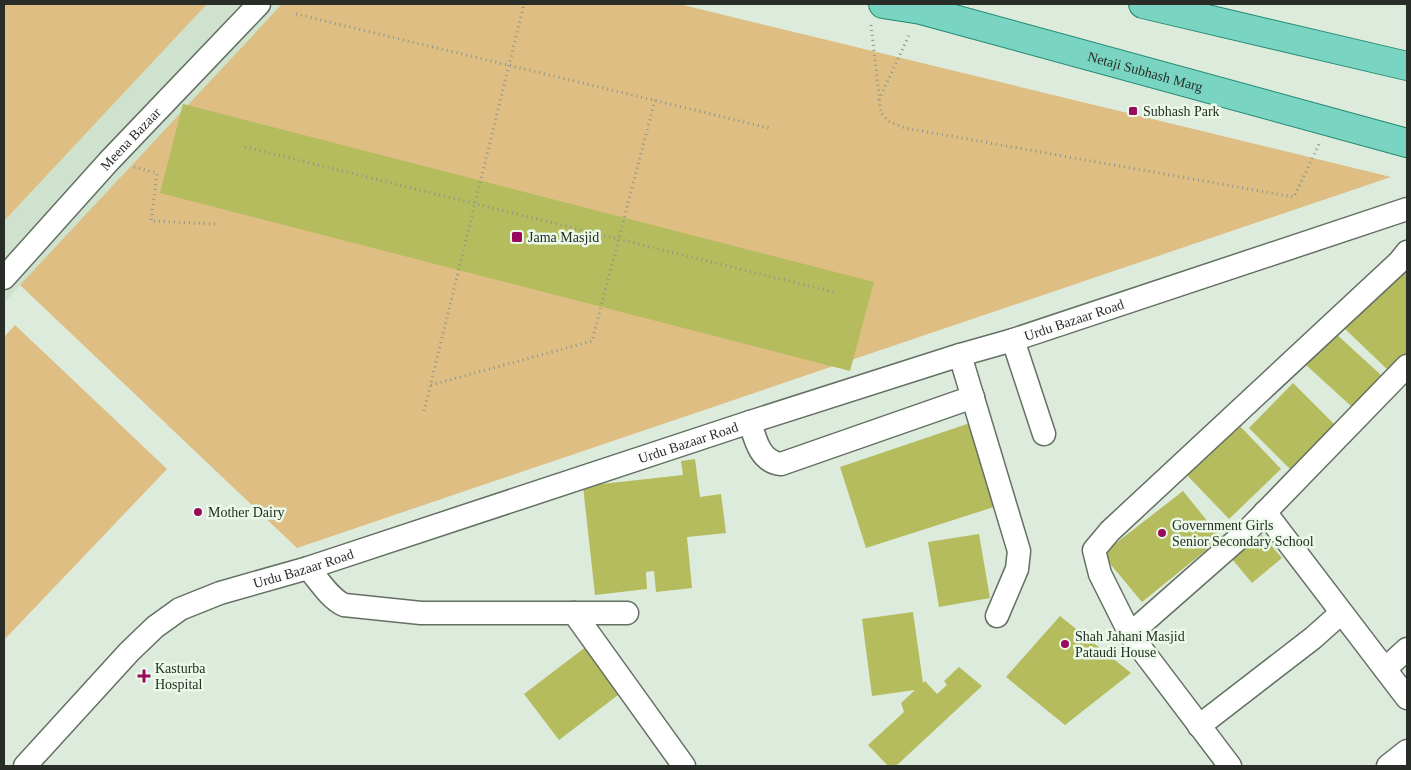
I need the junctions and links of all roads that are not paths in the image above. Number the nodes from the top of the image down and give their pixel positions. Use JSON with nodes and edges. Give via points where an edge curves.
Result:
{"nodes":[{"id":1,"x":259,"y":4,"type":"edge"},
{"id":2,"x":1143,"y":4,"type":"edge"},
{"id":3,"x":922,"y":7,"type":"edge"},
{"id":4,"x":877,"y":13,"type":"edge"},
{"id":5,"x":1407,"y":66,"type":"edge"},
{"id":6,"x":1407,"y":143,"type":"edge"},
{"id":7,"x":1407,"y":209,"type":"edge"},
{"id":8,"x":1407,"y":252,"type":"edge"},
{"id":9,"x":4,"y":278,"type":"edge"},
{"id":10,"x":1013,"y":340,"type":"junction"},
{"id":11,"x":960,"y":355,"type":"junction"},
{"id":12,"x":1407,"y":366,"type":"edge"},
{"id":13,"x":973,"y":397,"type":"junction"},
{"id":14,"x":750,"y":422,"type":"junction"},
{"id":15,"x":1044,"y":434,"type":"dead end"},
{"id":16,"x":1265,"y":512,"type":"junction"},
{"id":17,"x":308,"y":568,"type":"junction"},
{"id":18,"x":1341,"y":613,"type":"junction"},
{"id":19,"x":574,"y":614,"type":"junction"},
{"id":20,"x":627,"y":614,"type":"dead end"},
{"id":21,"x":998,"y":616,"type":"dead end"},
{"id":22,"x":1130,"y":634,"type":"junction"},
{"id":23,"x":1407,"y":649,"type":"edge"},
{"id":24,"x":1385,"y":669,"type":"junction"},
{"id":25,"x":1407,"y":698,"type":"edge"},
{"id":26,"x":1199,"y":726,"type":"junction"},
{"id":27,"x":1407,"y":751,"type":"edge"},
{"id":28,"x":25,"y":766,"type":"edge"},
{"id":29,"x":684,"y":766,"type":"edge"},
{"id":30,"x":1230,"y":766,"type":"edge"},
{"id":31,"x":1388,"y":766,"type":"edge"}],
"edges":[{"from":1,"to":9,"type":"street","name":"Meena Bazaar","via":[[109,161]]},
{"from":2,"to":5,"type":"main road"},
{"from":3,"to":4,"type":"main road","name":"Netaji Subhash Marg"},
{"from":3,"to":6,"type":"main road","name":"Netaji Subhash Marg"},
{"from":7,"to":10,"type":"street","name":"Urdu Bazaar Road"},
{"from":8,"to":22,"type":"street","via":[[1110,531],[1094,550],[1100,574]]},
{"from":10,"to":11,"type":"street","name":"Urdu Bazaar Road"},
{"from":10,"to":15,"type":"street"},
{"from":11,"to":13,"type":"street"},
{"from":11,"to":14,"type":"street","name":"Urdu Bazaar Road"},
{"from":12,"to":16,"type":"street"},
{"from":13,"to":14,"type":"street","via":[[781,464],[765,457],[757,445]]},
{"from":13,"to":21,"type":"street","via":[[1018,551],[1017,569]]},
{"from":14,"to":17,"type":"street","name":"Urdu Bazaar Road"},
{"from":16,"to":18,"type":"street"},
{"from":16,"to":22,"type":"street"},
{"from":17,"to":19,"type":"street","via":[[337,602],[344,604],[422,613]]},
{"from":17,"to":28,"type":"street","name":"Urdu Bazaar Road","via":[[220,593],[180,609],[129,652]]},
{"from":18,"to":24,"type":"street"},
{"from":18,"to":26,"type":"street"},
{"from":19,"to":20,"type":"street"},
{"from":19,"to":29,"type":"street"},
{"from":22,"to":26,"type":"street"},
{"from":23,"to":24,"type":"street"},
{"from":24,"to":25,"type":"street"},
{"from":26,"to":30,"type":"street"},
{"from":27,"to":31,"type":"street"}]}
